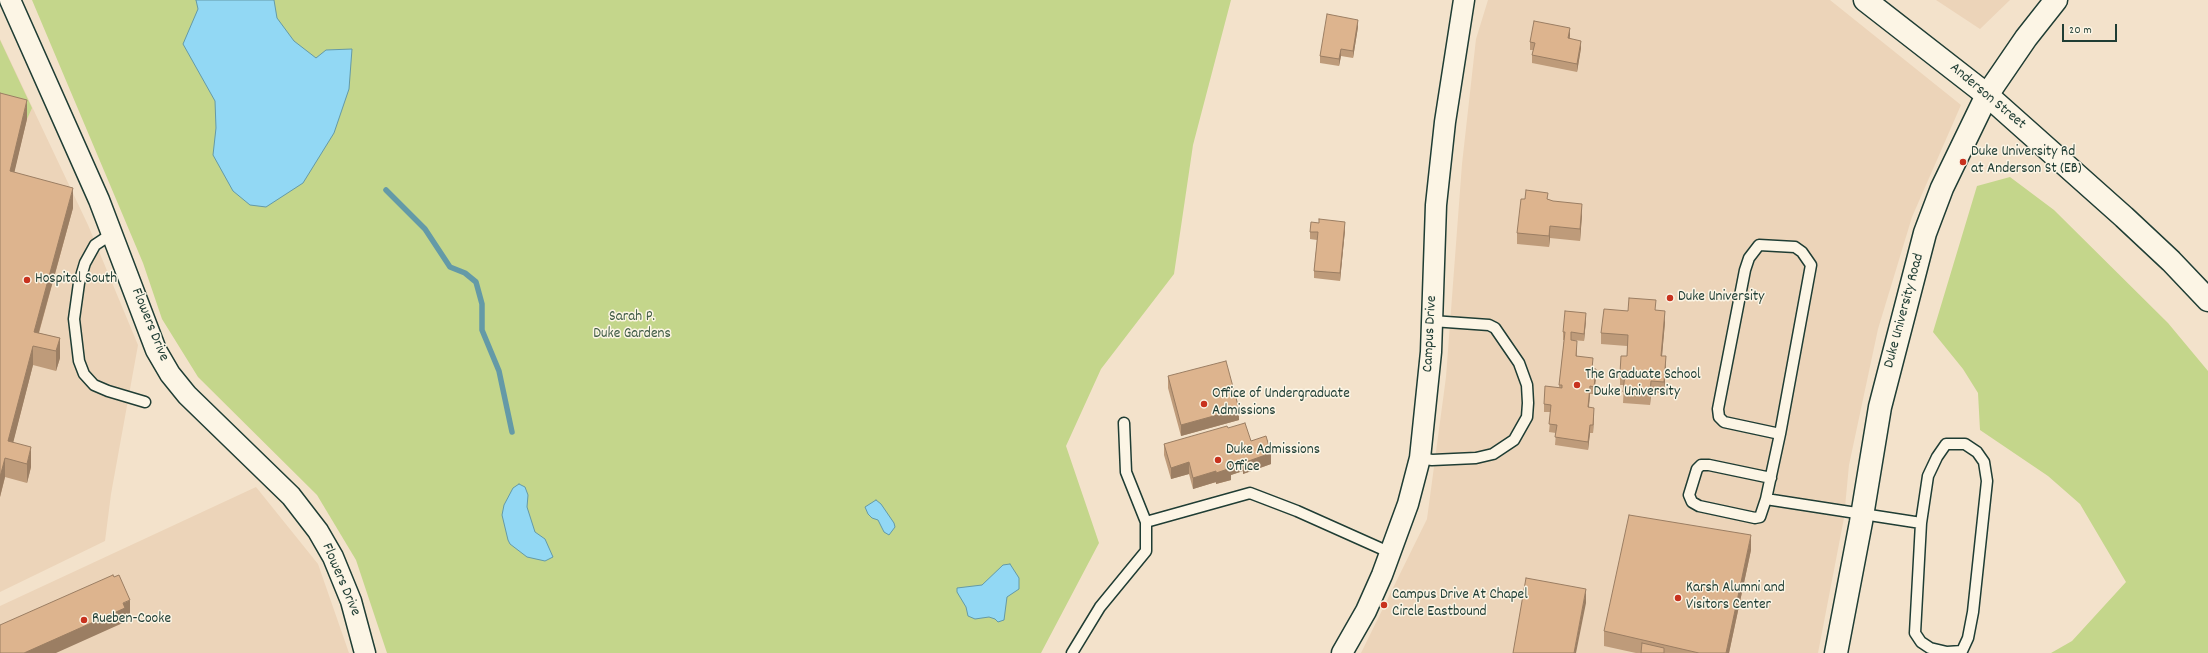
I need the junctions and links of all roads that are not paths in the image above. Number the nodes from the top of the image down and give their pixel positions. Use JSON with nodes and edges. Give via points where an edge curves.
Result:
{"nodes":[{"id":1,"x":10,"y":0,"type":"edge"},
{"id":2,"x":1464,"y":0,"type":"edge"},
{"id":3,"x":1865,"y":0,"type":"edge"},
{"id":4,"x":2056,"y":0,"type":"edge"},
{"id":5,"x":1987,"y":95,"type":"junction"},
{"id":6,"x":113,"y":234,"type":"junction"},
{"id":7,"x":2208,"y":300,"type":"edge"},
{"id":8,"x":1432,"y":321,"type":"junction"},
{"id":9,"x":146,"y":402,"type":"dead end"},
{"id":10,"x":1124,"y":423,"type":"dead end"},
{"id":11,"x":1780,"y":434,"type":"junction"},
{"id":12,"x":1420,"y":458,"type":"junction"},
{"id":13,"x":1771,"y":478,"type":"junction"},
{"id":14,"x":1766,"y":499,"type":"junction"},
{"id":15,"x":1863,"y":512,"type":"junction"},
{"id":16,"x":1146,"y":522,"type":"junction"},
{"id":17,"x":1921,"y":523,"type":"junction"},
{"id":18,"x":1391,"y":553,"type":"junction"},
{"id":19,"x":365,"y":653,"type":"edge"},
{"id":20,"x":1072,"y":653,"type":"edge"},
{"id":21,"x":1342,"y":653,"type":"edge"},
{"id":22,"x":1836,"y":653,"type":"edge"}],
"edges":[{"from":1,"to":6,"type":"street","name":"Flowers Drive"},
{"from":2,"to":8,"type":"street","name":"Campus Drive","via":[[1445,122],[1436,205]]},
{"from":3,"to":5,"type":"main road","name":"Anderson Street"},
{"from":4,"to":5,"type":"main road","name":"Duke University Road"},
{"from":5,"to":7,"type":"main road","name":"Anderson Street","via":[[2124,217]]},
{"from":5,"to":15,"type":"main road","name":"Duke University Road","via":[[1942,188],[1925,233],[1880,407]]},
{"from":6,"to":9,"type":"lane","via":[[95,246],[85,263],[79,283],[74,319],[79,361],[84,374],[94,385]]},
{"from":6,"to":19,"type":"street","name":"Flowers Drive","via":[[156,350],[170,374],[187,395],[291,496],[311,521],[333,557],[349,595]]},
{"from":8,"to":12,"type":"street","name":"Campus Drive"},
{"from":8,"to":12,"type":"lane","via":[[1489,325],[1499,332],[1519,363],[1527,385],[1527,417],[1514,440],[1493,454],[1460,459]]},
{"from":10,"to":16,"type":"lane","via":[[1126,472]]},
{"from":11,"to":11,"type":"lane","via":[[1811,265],[1795,247],[1758,245],[1744,270],[1718,409],[1719,417],[1724,422]]},
{"from":11,"to":13,"type":"lane"},
{"from":12,"to":18,"type":"street","name":"Campus Drive"},
{"from":13,"to":14,"type":"lane"},
{"from":13,"to":14,"type":"lane","via":[[1701,465],[1697,469],[1689,495],[1692,502],[1698,506],[1754,518],[1760,517]]},
{"from":14,"to":15,"type":"lane"},
{"from":15,"to":17,"type":"lane"},
{"from":15,"to":22,"type":"main road","name":"Duke University Road"},
{"from":16,"to":18,"type":"lane","via":[[1250,493]]},
{"from":16,"to":20,"type":"lane","via":[[1146,552],[1100,607]]},
{"from":17,"to":17,"type":"lane","via":[[1915,633],[1921,642],[1930,648],[1947,652],[1962,651],[1974,612],[1987,481],[1984,462],[1977,452],[1964,444],[1946,444],[1928,476]]},
{"from":18,"to":21,"type":"street","name":"Campus Drive","via":[[1366,611]]}]}
